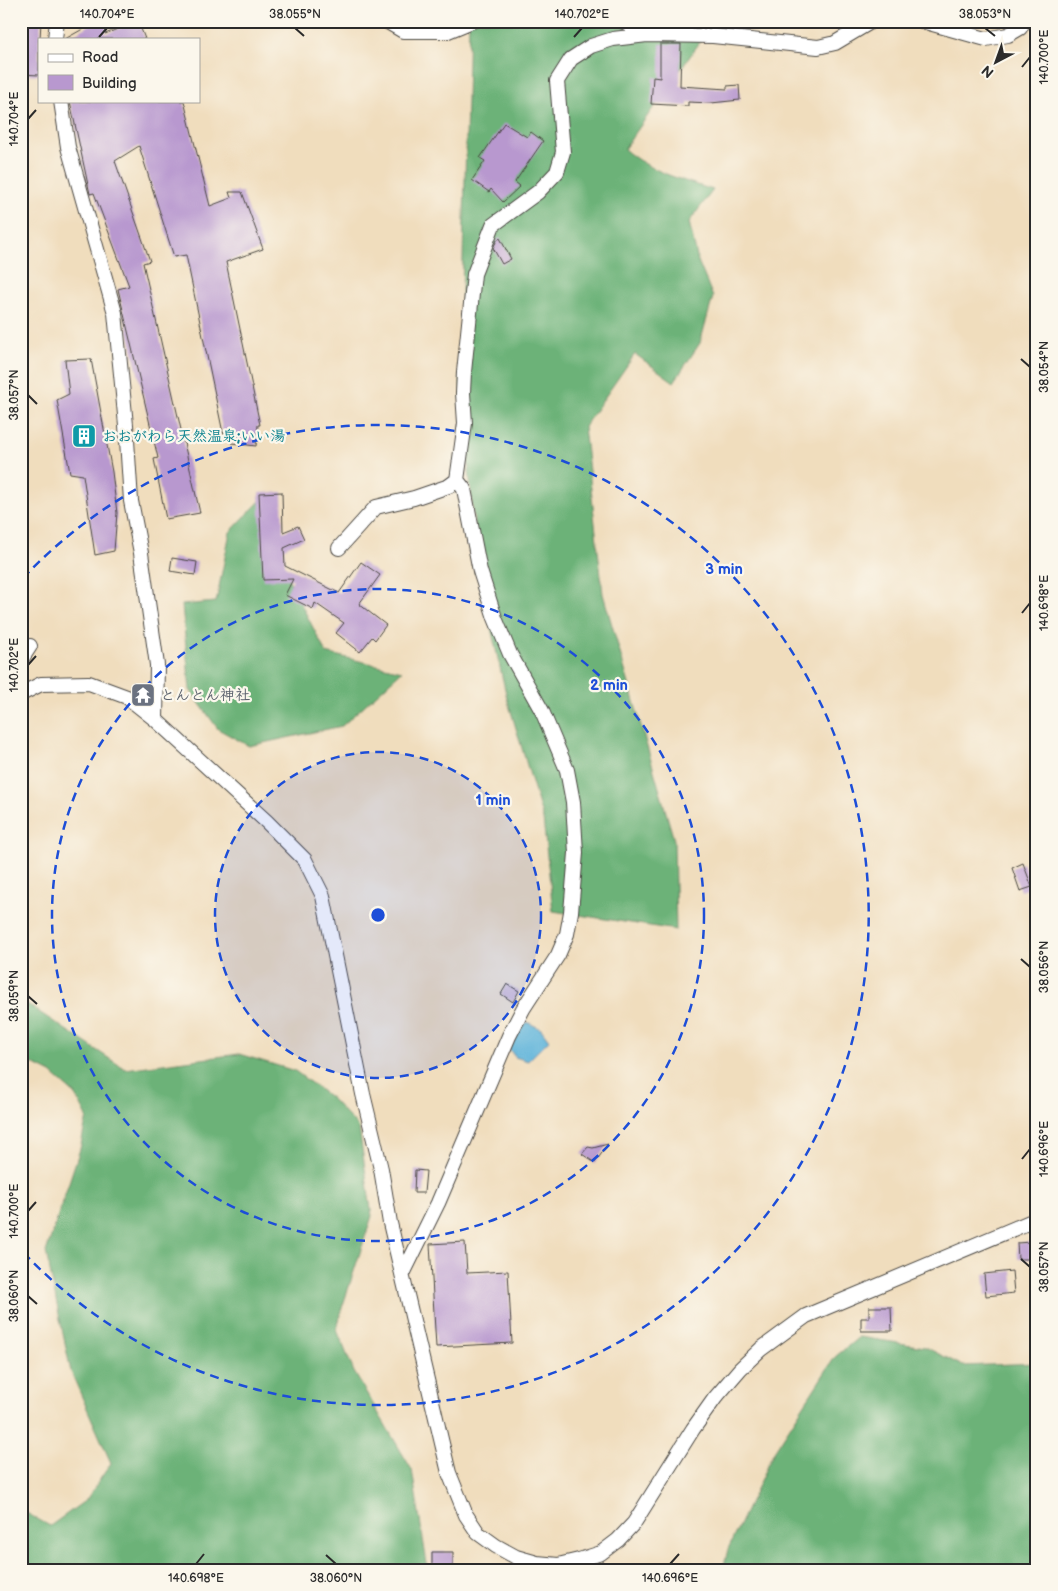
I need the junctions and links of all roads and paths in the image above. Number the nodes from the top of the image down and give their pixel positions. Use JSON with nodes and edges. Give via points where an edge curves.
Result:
{"nodes":[{"id":1,"x":56,"y":21,"type":"edge"},
{"id":2,"x":386,"y":21,"type":"edge"},
{"id":3,"x":472,"y":21,"type":"edge"},
{"id":4,"x":623,"y":21,"type":"edge"},
{"id":5,"x":872,"y":21,"type":"edge"},
{"id":6,"x":922,"y":21,"type":"edge"},
{"id":7,"x":1024,"y":21,"type":"edge"},
{"id":8,"x":647,"y":36,"type":"junction"},
{"id":9,"x":55,"y":38,"type":"edge"},
{"id":10,"x":60,"y":102,"type":"edge"},
{"id":11,"x":457,"y":480,"type":"junction"},
{"id":12,"x":339,"y":548,"type":"dead end"},
{"id":13,"x":30,"y":646,"type":"dead end"},
{"id":14,"x":21,"y":660,"type":"edge"},
{"id":15,"x":21,"y":694,"type":"edge"},
{"id":16,"x":156,"y":720,"type":"junction"},
{"id":17,"x":1037,"y":1219,"type":"edge"},
{"id":18,"x":403,"y":1274,"type":"junction"},
{"id":19,"x":537,"y":1566,"type":"edge"}],
"edges":[{"from":1,"to":9,"type":"street"},
{"from":2,"to":3,"type":"street","via":[[403,31],[448,31]]},
{"from":4,"to":8,"type":"street"},
{"from":5,"to":8,"type":"street","via":[[835,43],[818,46],[713,36]]},
{"from":6,"to":7,"type":"street","via":[[986,38],[1008,35],[1020,28]]},
{"from":8,"to":11,"type":"street","via":[[613,39],[592,46],[571,59],[557,81],[563,152],[557,172],[538,192],[493,225],[474,274],[464,372],[465,423]]},
{"from":10,"to":16,"type":"street","via":[[68,147],[115,313],[131,501],[157,665]]},
{"from":11,"to":12,"type":"street","via":[[414,498],[376,507]]},
{"from":11,"to":18,"type":"street","via":[[464,489],[480,571],[495,618],[510,654],[542,711],[567,770],[573,802],[576,853],[567,934],[558,955],[509,1036],[438,1203]]},
{"from":13,"to":14,"type":"street"},
{"from":15,"to":16,"type":"street","via":[[41,684],[89,683],[127,697]]},
{"from":16,"to":18,"type":"street","via":[[305,860],[323,896]]},
{"from":17,"to":19,"type":"street","via":[[806,1316],[761,1349],[715,1398],[634,1523],[618,1540],[601,1553]]},
{"from":18,"to":19,"type":"street","via":[[449,1473],[463,1508],[478,1533],[496,1546]]}]}
